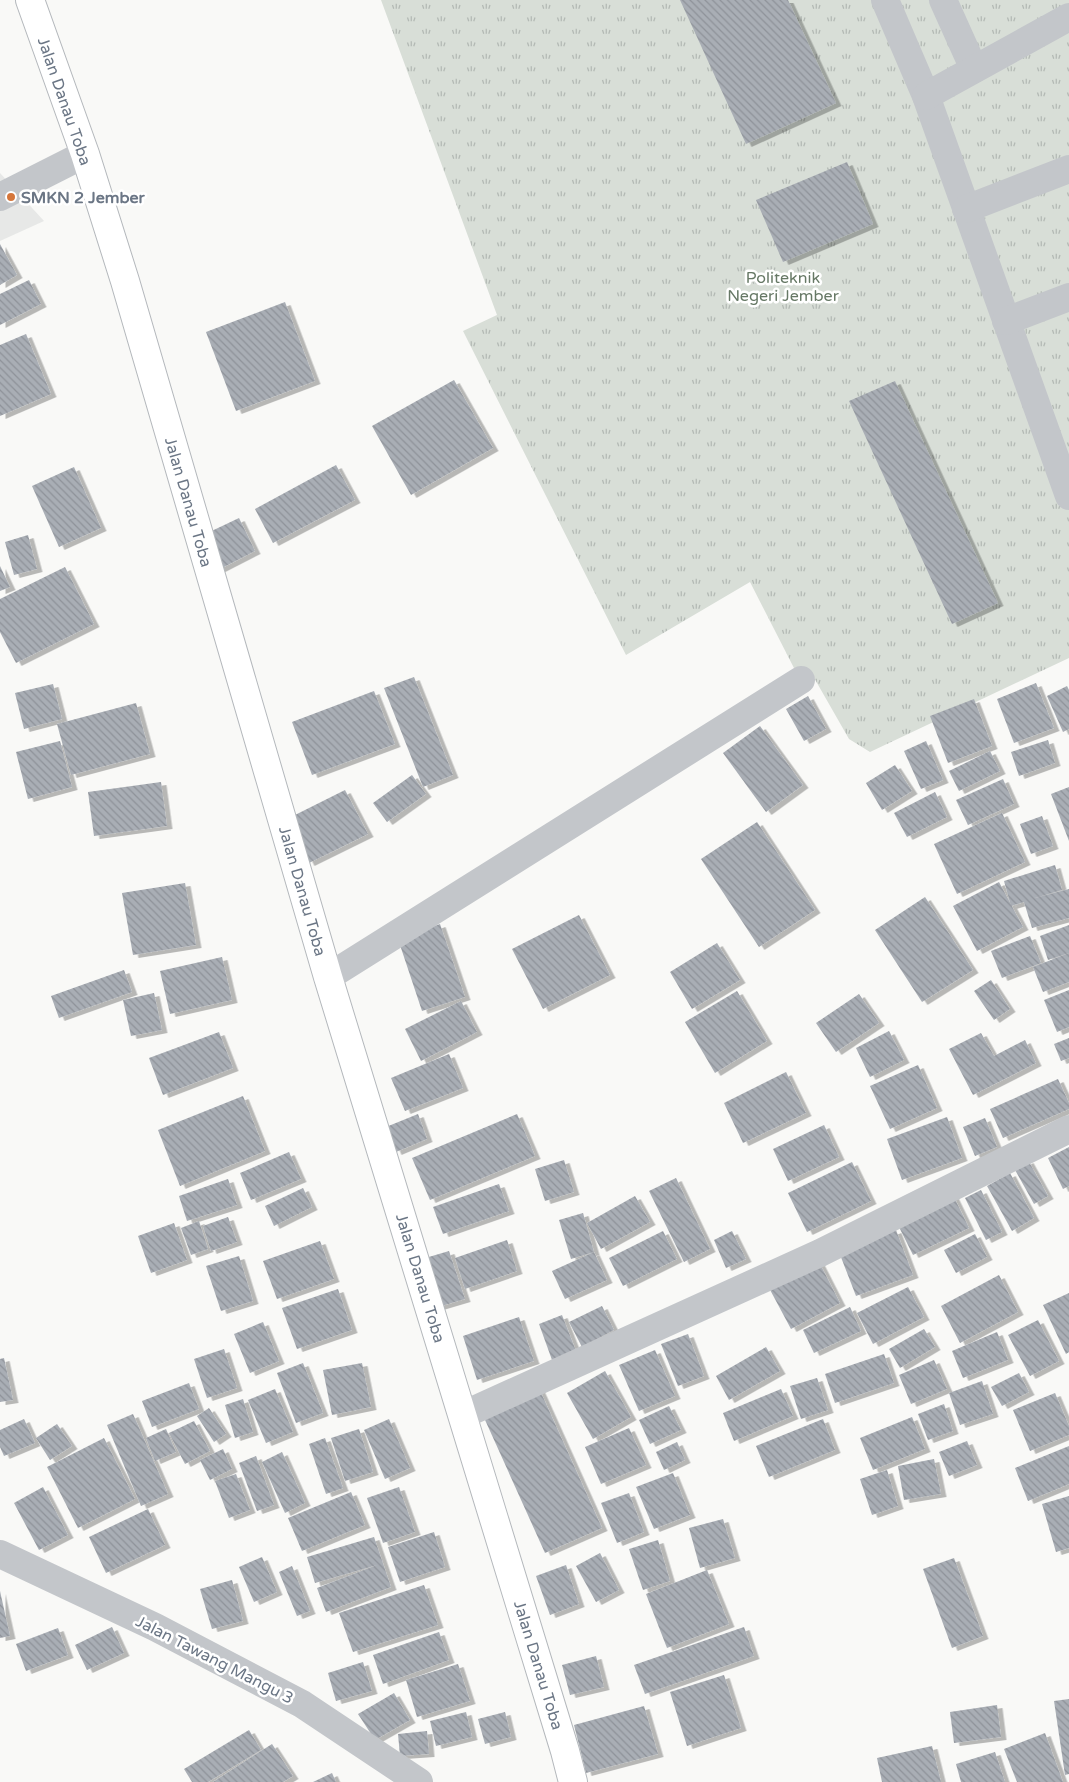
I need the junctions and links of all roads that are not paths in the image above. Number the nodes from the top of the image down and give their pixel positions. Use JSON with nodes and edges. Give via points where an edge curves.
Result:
{"nodes":[{"id":1,"x":30,"y":0,"type":"edge"},
{"id":2,"x":885,"y":0,"type":"edge"},
{"id":3,"x":943,"y":0,"type":"edge"},
{"id":4,"x":1069,"y":17,"type":"edge"},
{"id":5,"x":974,"y":69,"type":"junction"},
{"id":6,"x":926,"y":96,"type":"junction"},
{"id":7,"x":85,"y":154,"type":"junction"},
{"id":8,"x":1069,"y":170,"type":"edge"},
{"id":9,"x":0,"y":196,"type":"edge"},
{"id":10,"x":966,"y":209,"type":"junction"},
{"id":11,"x":1069,"y":297,"type":"edge"},
{"id":12,"x":1006,"y":321,"type":"junction"},
{"id":13,"x":1069,"y":496,"type":"edge"},
{"id":14,"x":801,"y":680,"type":"dead end"},
{"id":15,"x":328,"y":977,"type":"junction"},
{"id":16,"x":1069,"y":1129,"type":"edge"},
{"id":17,"x":463,"y":1415,"type":"junction"},
{"id":18,"x":0,"y":1554,"type":"edge"},
{"id":19,"x":419,"y":1782,"type":"edge"},
{"id":20,"x":573,"y":1782,"type":"edge"}],
"edges":[{"from":1,"to":7,"type":"main road","name":"Jalan Danau Toba"},
{"from":2,"to":6,"type":"street"},
{"from":3,"to":5,"type":"street"},
{"from":4,"to":5,"type":"street"},
{"from":5,"to":6,"type":"street"},
{"from":6,"to":10,"type":"street"},
{"from":7,"to":9,"type":"street"},
{"from":7,"to":15,"type":"main road","name":"Jalan Danau Toba"},
{"from":8,"to":10,"type":"street"},
{"from":10,"to":12,"type":"street"},
{"from":11,"to":12,"type":"street"},
{"from":12,"to":13,"type":"street"},
{"from":14,"to":15,"type":"street"},
{"from":15,"to":17,"type":"main road","name":"Jalan Danau Toba"},
{"from":16,"to":17,"type":"street","via":[[820,1253]]},
{"from":17,"to":20,"type":"main road","name":"Jalan Danau Toba"},
{"from":18,"to":19,"type":"street","name":"Jalan Tawang Mangu 3","via":[[155,1627],[302,1704]]}]}
